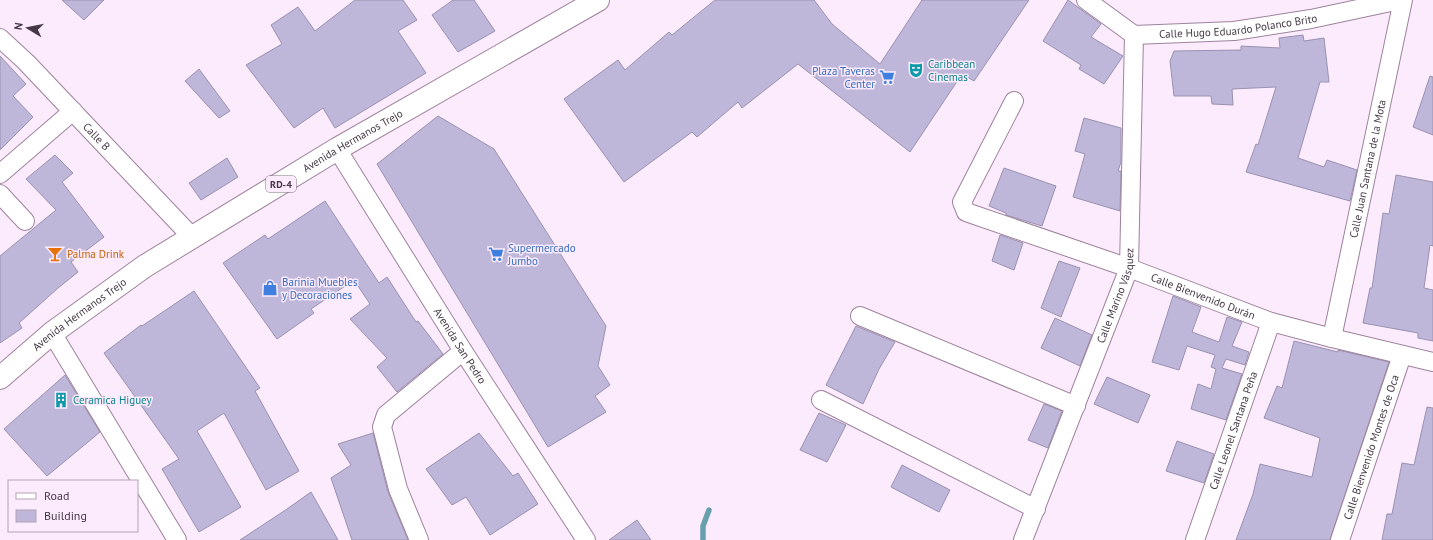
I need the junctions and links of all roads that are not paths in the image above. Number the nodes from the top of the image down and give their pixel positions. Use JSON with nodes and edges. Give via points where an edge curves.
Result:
{"nodes":[{"id":1,"x":598,"y":0,"type":"edge"},
{"id":2,"x":1086,"y":0,"type":"edge"},
{"id":3,"x":1400,"y":0,"type":"edge"},
{"id":4,"x":1403,"y":0,"type":"edge"},
{"id":5,"x":583,"y":6,"type":"edge"},
{"id":6,"x":1134,"y":35,"type":"junction"},
{"id":7,"x":0,"y":38,"type":"edge"},
{"id":8,"x":1014,"y":101,"type":"dead end"},
{"id":9,"x":73,"y":111,"type":"junction"},
{"id":10,"x":337,"y":149,"type":"junction"},
{"id":11,"x":0,"y":174,"type":"edge"},
{"id":12,"x":0,"y":194,"type":"edge"},
{"id":13,"x":25,"y":221,"type":"dead end"},
{"id":14,"x":192,"y":237,"type":"junction"},
{"id":15,"x":1129,"y":268,"type":"junction"},
{"id":16,"x":860,"y":316,"type":"dead end"},
{"id":17,"x":1271,"y":322,"type":"junction"},
{"id":18,"x":52,"y":333,"type":"junction"},
{"id":19,"x":1332,"y":338,"type":"junction"},
{"id":20,"x":462,"y":350,"type":"junction"},
{"id":21,"x":1402,"y":354,"type":"junction"},
{"id":22,"x":1433,"y":362,"type":"edge"},
{"id":23,"x":0,"y":378,"type":"edge"},
{"id":24,"x":821,"y":400,"type":"dead end"},
{"id":25,"x":1076,"y":406,"type":"junction"},
{"id":26,"x":1036,"y":509,"type":"junction"},
{"id":27,"x":178,"y":540,"type":"edge"},
{"id":28,"x":418,"y":540,"type":"edge"},
{"id":29,"x":586,"y":540,"type":"edge"},
{"id":30,"x":1023,"y":540,"type":"edge"},
{"id":31,"x":1195,"y":540,"type":"edge"},
{"id":32,"x":1340,"y":540,"type":"edge"}],
"edges":[{"from":1,"to":5,"type":"main road","name":"Avenida Hermanos Trejo","number":"RD-4"},
{"from":2,"to":6,"type":"street"},
{"from":3,"to":6,"type":"street","name":"Calle Hugo Eduardo Polanco Brito","via":[[1311,19],[1242,30]]},
{"from":4,"to":19,"type":"street","name":"Calle Juan Santana de la Mota"},
{"from":5,"to":10,"type":"main road","name":"Avenida Hermanos Trejo","number":"RD-4"},
{"from":6,"to":15,"type":"street","name":"Calle Marino Vásquez"},
{"from":7,"to":9,"type":"street","name":"Calle B"},
{"from":8,"to":15,"type":"street","name":"Calle Bienvenido Durán","via":[[962,202],[966,212]]},
{"from":9,"to":11,"type":"street"},
{"from":9,"to":14,"type":"street","name":"Calle B"},
{"from":10,"to":14,"type":"main road","name":"Avenida Hermanos Trejo","number":"RD-4"},
{"from":10,"to":20,"type":"street","name":"Avenida San Pedro"},
{"from":12,"to":13,"type":"street"},
{"from":14,"to":18,"type":"main road","name":"Avenida Hermanos Trejo","number":"RD-4","via":[[145,266]]},
{"from":15,"to":17,"type":"street","name":"Calle Bienvenido Durán"},
{"from":15,"to":25,"type":"street","name":"Calle Marino Vásquez"},
{"from":16,"to":25,"type":"street"},
{"from":17,"to":19,"type":"street","name":"Calle Bienvenido Durán"},
{"from":17,"to":31,"type":"street","name":"Calle Leonel Santana Peña"},
{"from":18,"to":23,"type":"main road","name":"Avenida Hermanos Trejo","number":"RD-4"},
{"from":18,"to":27,"type":"street"},
{"from":19,"to":21,"type":"street","name":"Calle Bienvenido Durán"},
{"from":20,"to":28,"type":"street","via":[[386,415],[383,421],[382,427],[397,482]]},
{"from":20,"to":29,"type":"street","name":"Avenida San Pedro"},
{"from":21,"to":22,"type":"street","name":"Calle Bienvenido Durán"},
{"from":21,"to":32,"type":"street","name":"Calle Bienvenido Montes de Oca"},
{"from":24,"to":26,"type":"street"},
{"from":25,"to":26,"type":"street","name":"Calle Marino Vásquez"},
{"from":26,"to":30,"type":"street","name":"Calle Marino Vásquez"}]}
